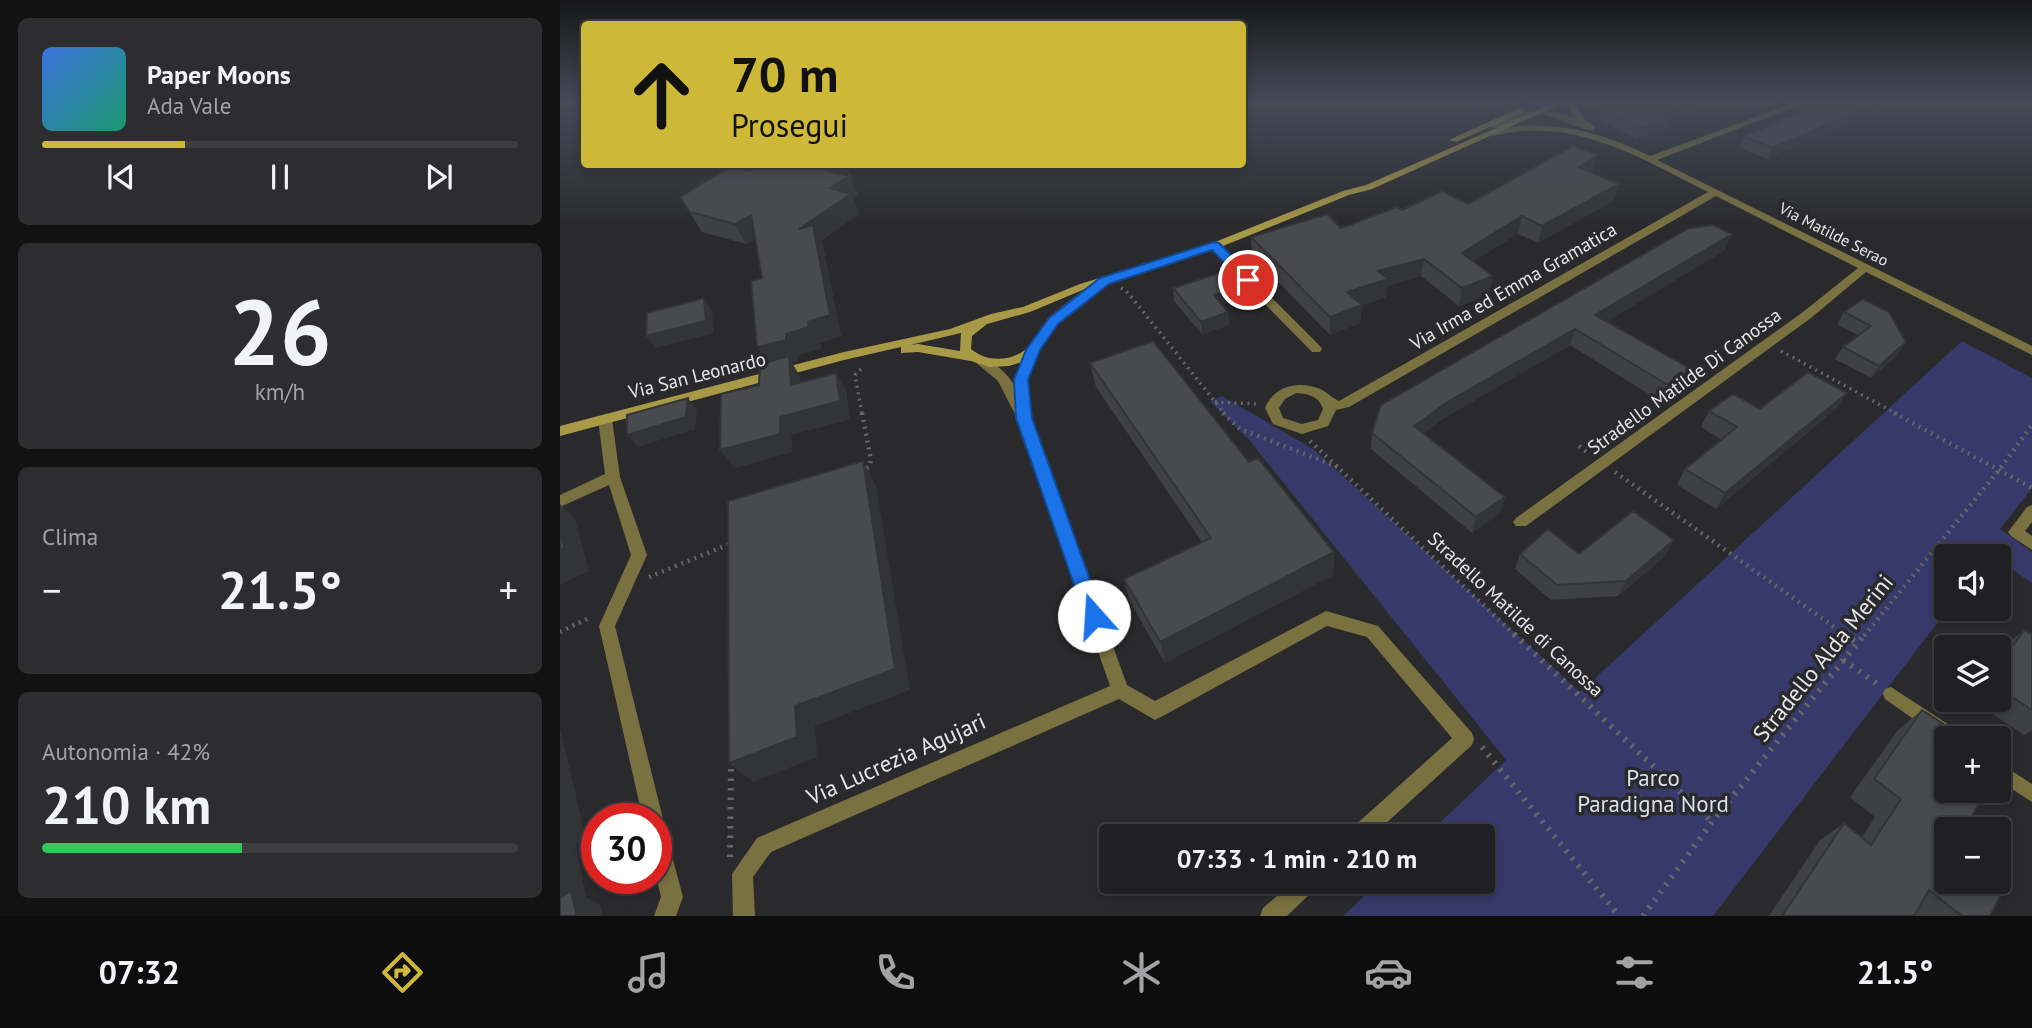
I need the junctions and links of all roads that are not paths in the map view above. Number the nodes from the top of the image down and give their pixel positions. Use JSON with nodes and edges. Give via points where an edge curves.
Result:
{"nodes":[{"id":1,"x":1447,"y":144,"type":"edge"},
{"id":2,"x":1468,"y":144,"type":"edge"},
{"id":3,"x":1619,"y":144,"type":"edge"},
{"id":4,"x":1691,"y":144,"type":"edge"},
{"id":5,"x":1650,"y":159,"type":"junction"},
{"id":6,"x":1716,"y":192,"type":"junction"},
{"id":7,"x":1342,"y":195,"type":"junction"},
{"id":8,"x":1214,"y":246,"type":"junction"},
{"id":9,"x":1866,"y":268,"type":"junction"},
{"id":10,"x":1104,"y":281,"type":"junction"},
{"id":11,"x":1008,"y":314,"type":"junction"},
{"id":12,"x":983,"y":321,"type":"junction"},
{"id":13,"x":1042,"y":338,"type":"junction"},
{"id":14,"x":1316,"y":349,"type":"dead end"},
{"id":15,"x":1033,"y":350,"type":"junction"},
{"id":16,"x":2032,"y":351,"type":"edge"},
{"id":17,"x":844,"y":356,"type":"junction"},
{"id":18,"x":975,"y":359,"type":"junction"},
{"id":19,"x":1328,"y":401,"type":"junction"},
{"id":20,"x":1024,"y":418,"type":"junction"},
{"id":21,"x":605,"y":419,"type":"junction"},
{"id":22,"x":560,"y":431,"type":"edge"},
{"id":23,"x":613,"y":477,"type":"junction"},
{"id":24,"x":560,"y":501,"type":"edge"},
{"id":25,"x":2032,"y":511,"type":"edge"},
{"id":26,"x":1521,"y":522,"type":"dead end"},
{"id":27,"x":2032,"y":544,"type":"edge"},
{"id":28,"x":1120,"y":690,"type":"junction"},
{"id":29,"x":1891,"y":694,"type":"road end"},
{"id":30,"x":1937,"y":726,"type":"edge"},
{"id":31,"x":2011,"y":779,"type":"edge"},
{"id":32,"x":2032,"y":794,"type":"edge"},
{"id":33,"x":649,"y":803,"type":"edge"},
{"id":34,"x":1371,"y":824,"type":"edge"},
{"id":35,"x":671,"y":894,"type":"edge"},
{"id":36,"x":1295,"y":894,"type":"edge"},
{"id":37,"x":665,"y":916,"type":"edge"},
{"id":38,"x":744,"y":916,"type":"edge"},
{"id":39,"x":1271,"y":916,"type":"edge"}],
"edges":[{"from":1,"to":7,"type":"main road"},
{"from":2,"to":7,"type":"main road"},
{"from":3,"to":5,"type":"street","name":"Via Matilde Serao"},
{"from":4,"to":5,"type":"street"},
{"from":5,"to":6,"type":"street","name":"Via Matilde Serao"},
{"from":6,"to":9,"type":"street","name":"Via Matilde Serao"},
{"from":6,"to":19,"type":"street","name":"Via Irma ed Emma Gramatica","via":[[1344,404]]},
{"from":7,"to":8,"type":"main road"},
{"from":8,"to":10,"type":"main road"},
{"from":8,"to":14,"type":"street"},
{"from":9,"to":16,"type":"street","name":"Via Matilde Serao"},
{"from":9,"to":26,"type":"street","name":"Stradello Matilde Di Canossa"},
{"from":10,"to":11,"type":"main road"},
{"from":10,"to":13,"type":"main road","via":[[1053,321]]},
{"from":11,"to":12,"type":"main road"},
{"from":11,"to":13,"type":"main road","via":[[1031,318],[1043,330]]},
{"from":12,"to":17,"type":"main road","name":"Via San Leonardo"},
{"from":12,"to":18,"type":"main road","via":[[963,343]]},
{"from":13,"to":15,"type":"main road"},
{"from":15,"to":18,"type":"main road","via":[[1013,360],[990,363]]},
{"from":15,"to":20,"type":"street","via":[[1021,380]]},
{"from":17,"to":18,"type":"main road","name":"Via San Leonardo","via":[[918,348]]},
{"from":17,"to":21,"type":"main road","name":"Via San Leonardo"},
{"from":18,"to":20,"type":"street","via":[[998,370]]},
{"from":19,"to":19,"type":"street","via":[[1330,410],[1323,423],[1312,428],[1297,429],[1273,415],[1278,396],[1294,389],[1319,393]]},
{"from":20,"to":28,"type":"street"},
{"from":21,"to":22,"type":"main road","name":"Via San Leonardo"},
{"from":21,"to":23,"type":"street"},
{"from":23,"to":24,"type":"street"},
{"from":23,"to":33,"type":"street","via":[[639,555],[607,626]]},
{"from":25,"to":27,"type":"street","via":[[2016,532]]},
{"from":28,"to":34,"type":"street","via":[[1155,711],[1326,618],[1372,631],[1465,739]]},
{"from":28,"to":38,"type":"street","name":"Via Lucrezia Agujari","via":[[764,845],[742,874]]},
{"from":29,"to":30,"type":"lane"},
{"from":31,"to":32,"type":"lane"},
{"from":35,"to":37,"type":"street"},
{"from":36,"to":39,"type":"street"}]}
